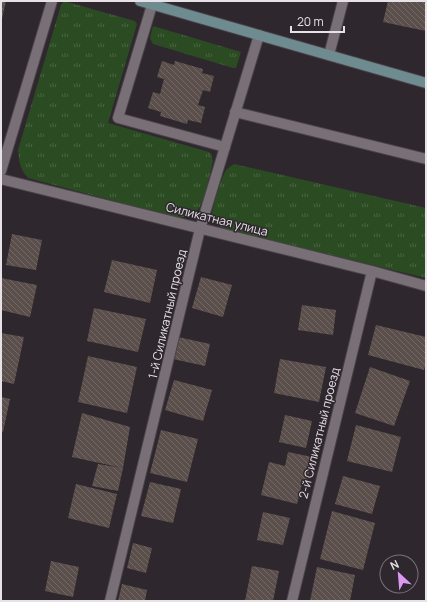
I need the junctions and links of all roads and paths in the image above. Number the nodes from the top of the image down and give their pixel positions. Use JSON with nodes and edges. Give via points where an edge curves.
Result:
{"nodes":[{"id":1,"x":52,"y":1,"type":"edge"},
{"id":2,"x":140,"y":1,"type":"edge"},
{"id":3,"x":343,"y":1,"type":"edge"},
{"id":4,"x":152,"y":5,"type":"junction"},
{"id":5,"x":259,"y":35,"type":"junction"},
{"id":6,"x":329,"y":55,"type":"junction"},
{"id":7,"x":426,"y":83,"type":"edge"},
{"id":8,"x":236,"y":112,"type":"junction"},
{"id":9,"x":224,"y":147,"type":"junction"},
{"id":10,"x":426,"y":159,"type":"edge"},
{"id":11,"x":1,"y":172,"type":"edge"},
{"id":12,"x":1,"y":179,"type":"edge"},
{"id":13,"x":200,"y":228,"type":"junction"},
{"id":14,"x":372,"y":271,"type":"junction"},
{"id":15,"x":426,"y":286,"type":"edge"},
{"id":16,"x":110,"y":601,"type":"edge"},
{"id":17,"x":292,"y":601,"type":"edge"}],
"edges":[{"from":1,"to":11,"type":"street"},
{"from":2,"to":4,"type":"main road"},
{"from":3,"to":6,"type":"street"},
{"from":4,"to":5,"type":"main road"},
{"from":4,"to":9,"type":"street","via":[[118,118]]},
{"from":5,"to":6,"type":"main road"},
{"from":5,"to":8,"type":"street","name":"1-й Силикатный проезд"},
{"from":6,"to":7,"type":"main road"},
{"from":8,"to":9,"type":"street","name":"1-й Силикатный проезд"},
{"from":8,"to":10,"type":"street"},
{"from":9,"to":13,"type":"street","name":"1-й Силикатный проезд"},
{"from":12,"to":13,"type":"street","name":"Силикатная улица"},
{"from":13,"to":14,"type":"street","name":"Силикатная улица"},
{"from":13,"to":16,"type":"street","name":"1-й Силикатный проезд"},
{"from":14,"to":15,"type":"street","name":"Силикатная улица"},
{"from":14,"to":17,"type":"street","name":"2-й Силикатный проезд"}]}
